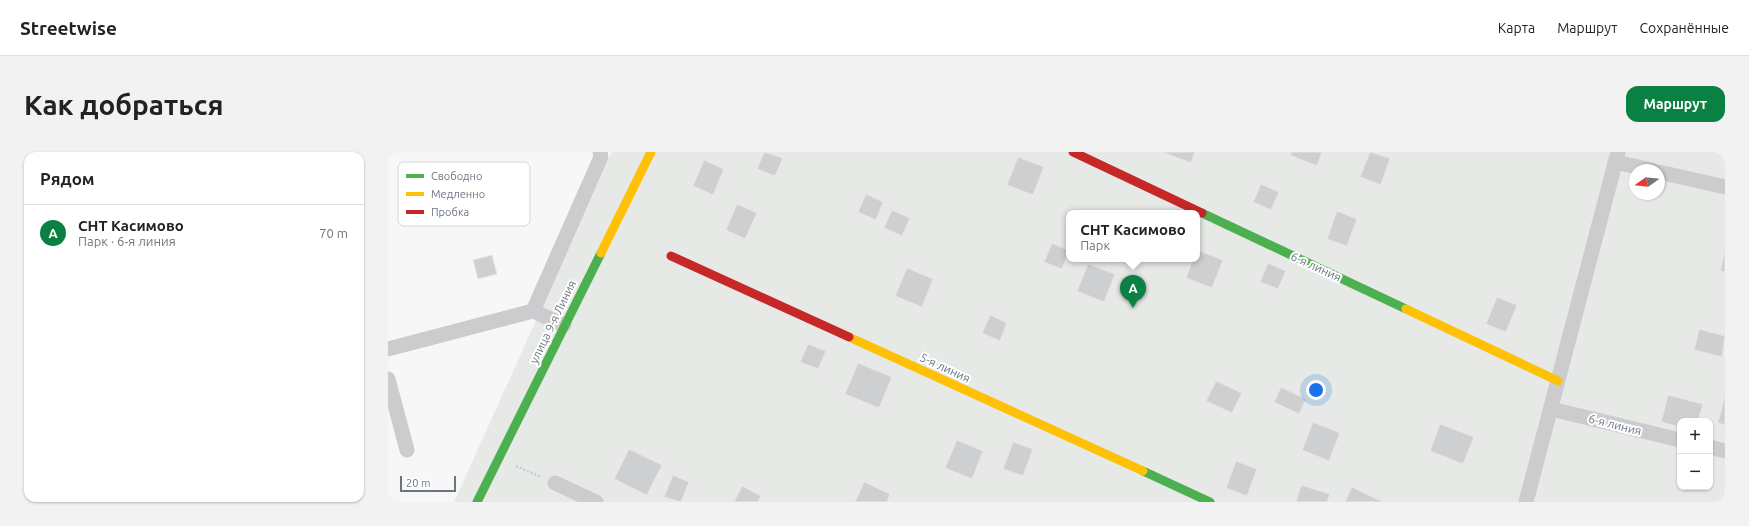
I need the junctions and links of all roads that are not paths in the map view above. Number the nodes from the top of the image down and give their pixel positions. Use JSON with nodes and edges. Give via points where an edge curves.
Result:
{"nodes":[{"id":1,"x":600,"y":152,"type":"edge"},
{"id":2,"x":651,"y":152,"type":"edge"},
{"id":3,"x":1073,"y":152,"type":"edge"},
{"id":4,"x":1617,"y":157,"type":"edge"},
{"id":5,"x":1636,"y":164,"type":"edge"},
{"id":6,"x":1665,"y":173,"type":"edge"},
{"id":7,"x":1725,"y":187,"type":"edge"},
{"id":8,"x":1196,"y":210,"type":"edge"},
{"id":9,"x":1200,"y":212,"type":"edge"},
{"id":10,"x":671,"y":256,"type":"dead end"},
{"id":11,"x":533,"y":310,"type":"junction"},
{"id":12,"x":564,"y":325,"type":"junction"},
{"id":13,"x":388,"y":349,"type":"edge"},
{"id":14,"x":388,"y":379,"type":"edge"},
{"id":15,"x":1558,"y":381,"type":"junction"},
{"id":16,"x":1551,"y":409,"type":"junction"},
{"id":17,"x":1677,"y":439,"type":"edge"},
{"id":18,"x":1713,"y":448,"type":"edge"},
{"id":19,"x":407,"y":450,"type":"dead end"},
{"id":20,"x":1725,"y":451,"type":"edge"},
{"id":21,"x":555,"y":483,"type":"road end"},
{"id":22,"x":477,"y":502,"type":"edge"},
{"id":23,"x":596,"y":502,"type":"edge"},
{"id":24,"x":1210,"y":502,"type":"edge"},
{"id":25,"x":1526,"y":502,"type":"edge"}],
"edges":[{"from":1,"to":11,"type":"street","via":[[601,157]]},
{"from":2,"to":12,"type":"street","name":"улица 9-я Линия"},
{"from":3,"to":8,"type":"street","name":"6-я линия"},
{"from":4,"to":5,"type":"street"},
{"from":4,"to":15,"type":"street"},
{"from":6,"to":7,"type":"street"},
{"from":9,"to":15,"type":"street","name":"6-я линия"},
{"from":10,"to":24,"type":"street","name":"5-я линия"},
{"from":11,"to":12,"type":"street"},
{"from":11,"to":13,"type":"street"},
{"from":12,"to":22,"type":"street","name":"улица 9-я Линия"},
{"from":14,"to":19,"type":"street"},
{"from":15,"to":16,"type":"street"},
{"from":16,"to":17,"type":"street","name":"6-я линия"},
{"from":16,"to":25,"type":"street"},
{"from":18,"to":20,"type":"street"},
{"from":21,"to":23,"type":"street"}]}
